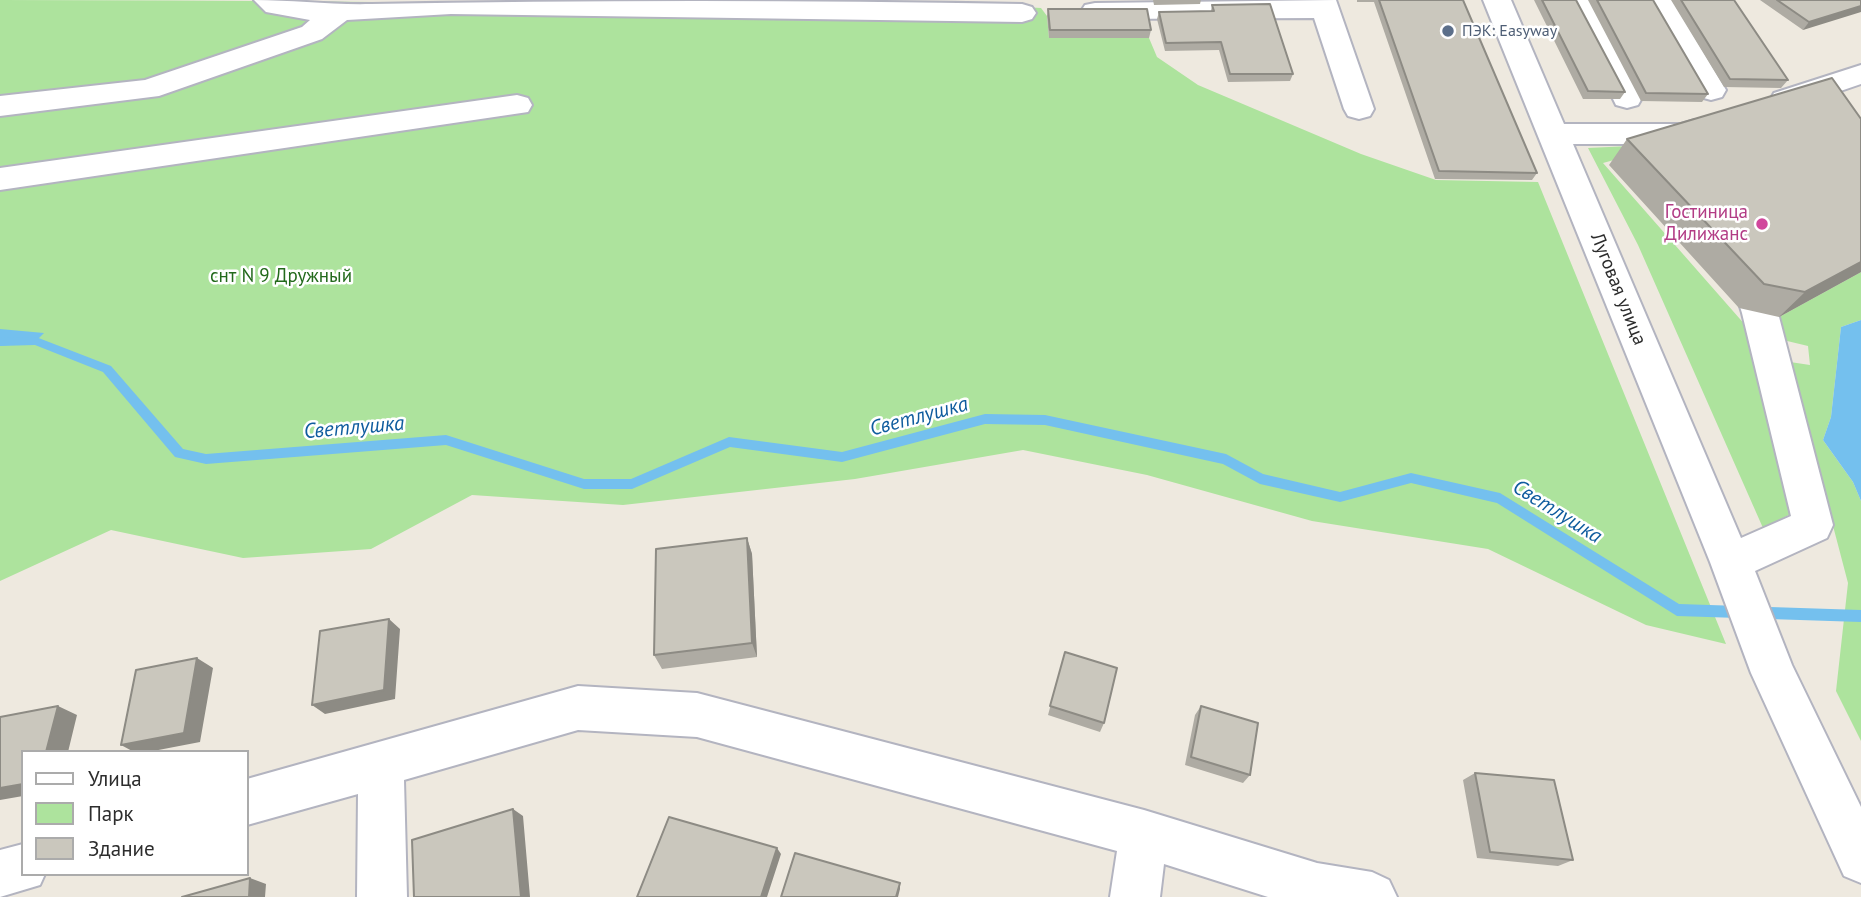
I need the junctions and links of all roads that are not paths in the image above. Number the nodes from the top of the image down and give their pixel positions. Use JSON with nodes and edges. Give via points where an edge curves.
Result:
{"nodes":[{"id":1,"x":268,"y":0,"type":"edge"},
{"id":2,"x":1497,"y":0,"type":"edge"},
{"id":3,"x":1578,"y":0,"type":"edge"},
{"id":4,"x":1658,"y":0,"type":"edge"},
{"id":5,"x":842,"y":5,"type":"edge"},
{"id":6,"x":1251,"y":5,"type":"edge"},
{"id":7,"x":1323,"y":5,"type":"edge"},
{"id":8,"x":1086,"y":11,"type":"edge"},
{"id":9,"x":340,"y":12,"type":"junction"},
{"id":10,"x":1022,"y":13,"type":"dead end"},
{"id":11,"x":1861,"y":74,"type":"edge"},
{"id":12,"x":1711,"y":90,"type":"dead end"},
{"id":13,"x":1627,"y":97,"type":"edge"},
{"id":14,"x":517,"y":105,"type":"dead end"},
{"id":15,"x":0,"y":106,"type":"edge"},
{"id":16,"x":1759,"y":108,"type":"edge"},
{"id":17,"x":1359,"y":109,"type":"dead end"},
{"id":18,"x":1721,"y":121,"type":"edge"},
{"id":19,"x":1554,"y":134,"type":"junction"},
{"id":20,"x":0,"y":179,"type":"edge"},
{"id":21,"x":1733,"y":235,"type":"edge"},
{"id":22,"x":1733,"y":570,"type":"junction"},
{"id":23,"x":381,"y":763,"type":"junction"},
{"id":24,"x":248,"y":802,"type":"edge"},
{"id":25,"x":1144,"y":834,"type":"junction"},
{"id":26,"x":1861,"y":859,"type":"edge"},
{"id":27,"x":21,"y":869,"type":"edge"},
{"id":28,"x":0,"y":874,"type":"edge"},
{"id":29,"x":382,"y":897,"type":"edge"},
{"id":30,"x":1135,"y":897,"type":"edge"},
{"id":31,"x":1372,"y":897,"type":"edge"}],
"edges":[{"from":1,"to":9,"type":"street","via":[[306,12]]},
{"from":2,"to":19,"type":"street","name":"Луговая улица"},
{"from":3,"to":13,"type":"street"},
{"from":4,"to":12,"type":"street"},
{"from":5,"to":9,"type":"street","via":[[451,6]]},
{"from":5,"to":10,"type":"street"},
{"from":6,"to":7,"type":"street"},
{"from":6,"to":8,"type":"street"},
{"from":7,"to":17,"type":"street"},
{"from":9,"to":15,"type":"street","via":[[312,33],[148,89]]},
{"from":11,"to":16,"type":"street"},
{"from":14,"to":20,"type":"street"},
{"from":18,"to":19,"type":"street","via":[[1682,134]]},
{"from":19,"to":22,"type":"street","name":"Луговая улица"},
{"from":21,"to":22,"type":"street","via":[[1760,313],[1812,525]]},
{"from":22,"to":26,"type":"street","name":"Луговая улица","via":[[1773,673]]},
{"from":23,"to":24,"type":"street"},
{"from":23,"to":25,"type":"street","via":[[578,708],[697,715]]},
{"from":23,"to":29,"type":"street"},
{"from":25,"to":30,"type":"street"},
{"from":25,"to":31,"type":"street","via":[[1317,888]]},
{"from":27,"to":28,"type":"street"}]}
